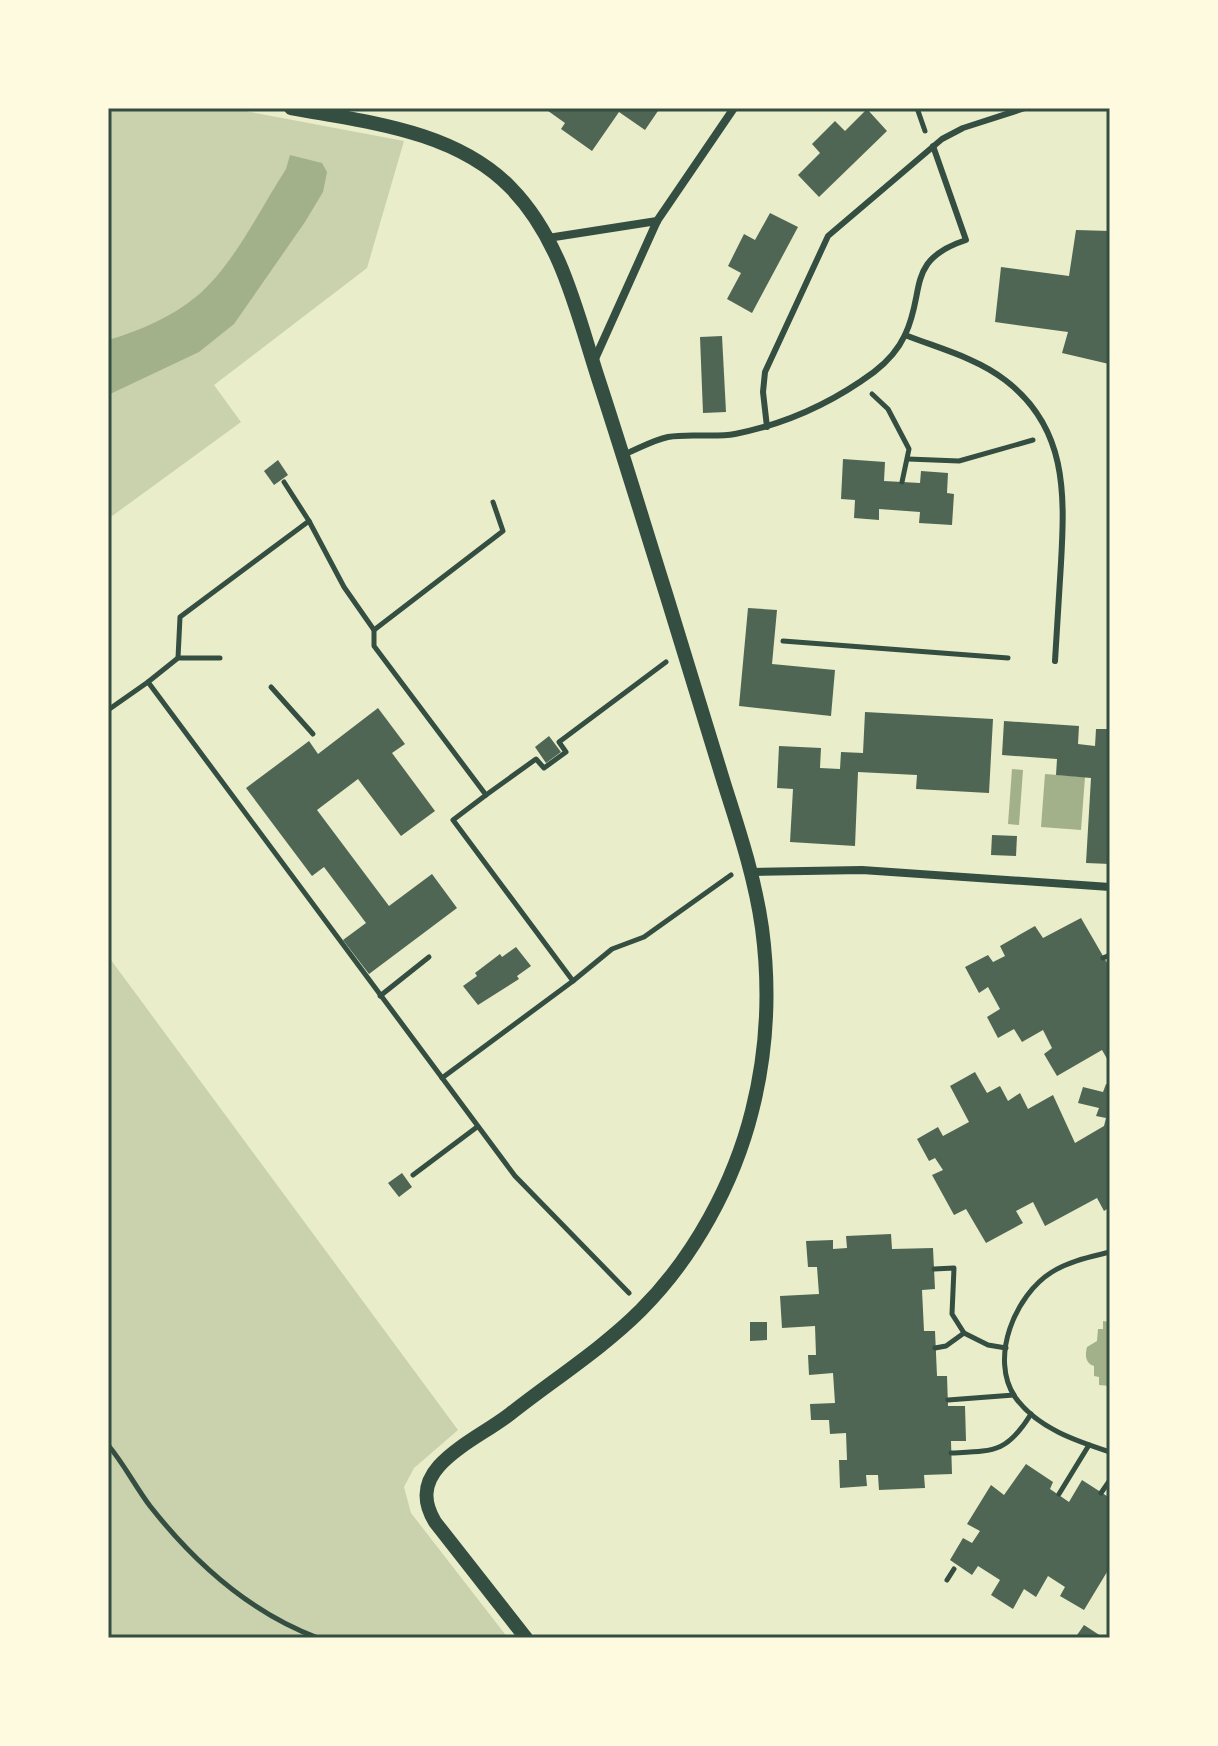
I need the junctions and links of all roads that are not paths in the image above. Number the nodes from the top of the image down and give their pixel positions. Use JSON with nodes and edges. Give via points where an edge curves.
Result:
{"nodes":[{"id":1,"x":291,"y":108,"type":"edge"},
{"id":2,"x":734,"y":108,"type":"edge"},
{"id":3,"x":1025,"y":108,"type":"edge"},
{"id":4,"x":933,"y":146,"type":"junction"},
{"id":5,"x":657,"y":221,"type":"junction"},
{"id":6,"x":548,"y":238,"type":"junction"},
{"id":7,"x":905,"y":335,"type":"junction"},
{"id":8,"x":593,"y":362,"type":"junction"},
{"id":9,"x":767,"y":427,"type":"junction"},
{"id":10,"x":623,"y":455,"type":"junction"},
{"id":11,"x":1055,"y":661,"type":"dead end"},
{"id":12,"x":744,"y":873,"type":"junction"},
{"id":13,"x":1110,"y":887,"type":"edge"},
{"id":14,"x":526,"y":1638,"type":"edge"}],
"edges":[{"from":1,"to":6,"type":"street","via":[[400,130],[468,155],[515,191]]},
{"from":2,"to":5,"type":"street"},
{"from":3,"to":4,"type":"lane","via":[[963,128]]},
{"from":4,"to":7,"type":"lane","via":[[966,240],[939,253],[924,268]]},
{"from":4,"to":9,"type":"lane","via":[[834,229],[823,245],[765,372]]},
{"from":5,"to":6,"type":"street"},
{"from":5,"to":8,"type":"street"},
{"from":6,"to":8,"type":"street"},
{"from":7,"to":9,"type":"lane","via":[[887,360],[859,382],[819,407]]},
{"from":7,"to":11,"type":"lane","via":[[1004,378],[1049,434],[1064,510]]},
{"from":8,"to":10,"type":"street"},
{"from":9,"to":10,"type":"lane","via":[[667,437]]},
{"from":10,"to":12,"type":"street"},
{"from":12,"to":13,"type":"street","via":[[862,870]]},
{"from":12,"to":14,"type":"street","via":[[765,958],[766,1021],[752,1111],[736,1162],[713,1208],[692,1245],[643,1308],[447,1459],[427,1486],[426,1504],[435,1522]]}]}
